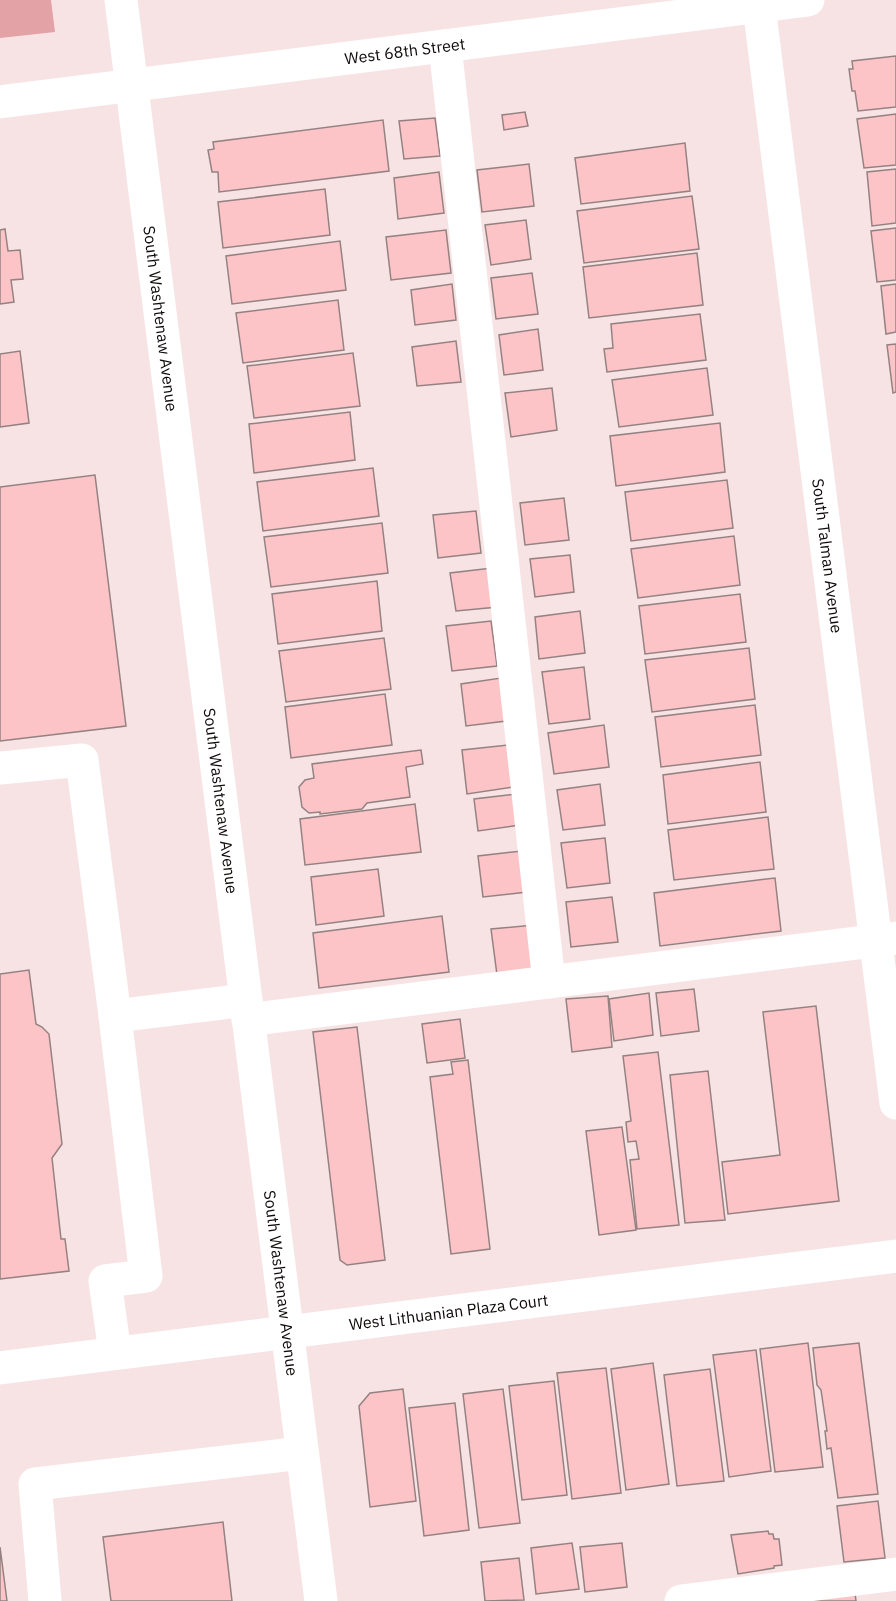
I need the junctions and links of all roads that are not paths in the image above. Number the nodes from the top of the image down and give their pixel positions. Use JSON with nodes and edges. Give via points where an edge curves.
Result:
{"nodes":[{"id":1,"x":121,"y":0,"type":"edge"},
{"id":2,"x":808,"y":0,"type":"edge"},
{"id":3,"x":759,"y":6,"type":"junction"},
{"id":4,"x":445,"y":46,"type":"junction"},
{"id":5,"x":131,"y":86,"type":"junction"},
{"id":6,"x":0,"y":102,"type":"edge"},
{"id":7,"x":0,"y":768,"type":"edge"},
{"id":8,"x":886,"y":939,"type":"edge"},
{"id":9,"x":549,"y":982,"type":"junction"},
{"id":10,"x":247,"y":1010,"type":"junction"},
{"id":11,"x":115,"y":1016,"type":"junction"},
{"id":12,"x":896,"y":1103,"type":"edge"},
{"id":13,"x":896,"y":1256,"type":"edge"},
{"id":14,"x":287,"y":1332,"type":"junction"},
{"id":15,"x":115,"y":1353,"type":"junction"},
{"id":16,"x":0,"y":1368,"type":"edge"},
{"id":17,"x":302,"y":1453,"type":"junction"},
{"id":18,"x":896,"y":1574,"type":"edge"},
{"id":19,"x":45,"y":1601,"type":"edge"},
{"id":20,"x":321,"y":1601,"type":"edge"},
{"id":21,"x":681,"y":1601,"type":"edge"}],
"edges":[{"from":1,"to":5,"type":"street","name":"South Washtenaw Avenue"},
{"from":2,"to":3,"type":"street","name":"West 68th Street"},
{"from":3,"to":4,"type":"street","name":"West 68th Street"},
{"from":3,"to":8,"type":"street","name":"South Talman Avenue"},
{"from":4,"to":5,"type":"street","name":"West 68th Street"},
{"from":4,"to":9,"type":"street"},
{"from":5,"to":6,"type":"street","name":"West 68th Street"},
{"from":5,"to":10,"type":"street","name":"South Washtenaw Avenue"},
{"from":7,"to":11,"type":"street","via":[[82,760]]},
{"from":8,"to":9,"type":"street"},
{"from":8,"to":12,"type":"street","name":"South Talman Avenue"},
{"from":9,"to":10,"type":"street"},
{"from":10,"to":11,"type":"street"},
{"from":10,"to":14,"type":"street","name":"South Washtenaw Avenue"},
{"from":11,"to":15,"type":"street","via":[[146,1276],[105,1281]]},
{"from":13,"to":14,"type":"street","name":"West Lithuanian Plaza Court"},
{"from":14,"to":15,"type":"street","name":"West Lithuanian Plaza Court"},
{"from":14,"to":17,"type":"street","name":"South Washtenaw Avenue"},
{"from":15,"to":16,"type":"street","name":"West Lithuanian Plaza Court"},
{"from":17,"to":19,"type":"street","via":[[35,1484]]},
{"from":17,"to":20,"type":"street","name":"South Washtenaw Avenue"},
{"from":18,"to":21,"type":"street"}]}
